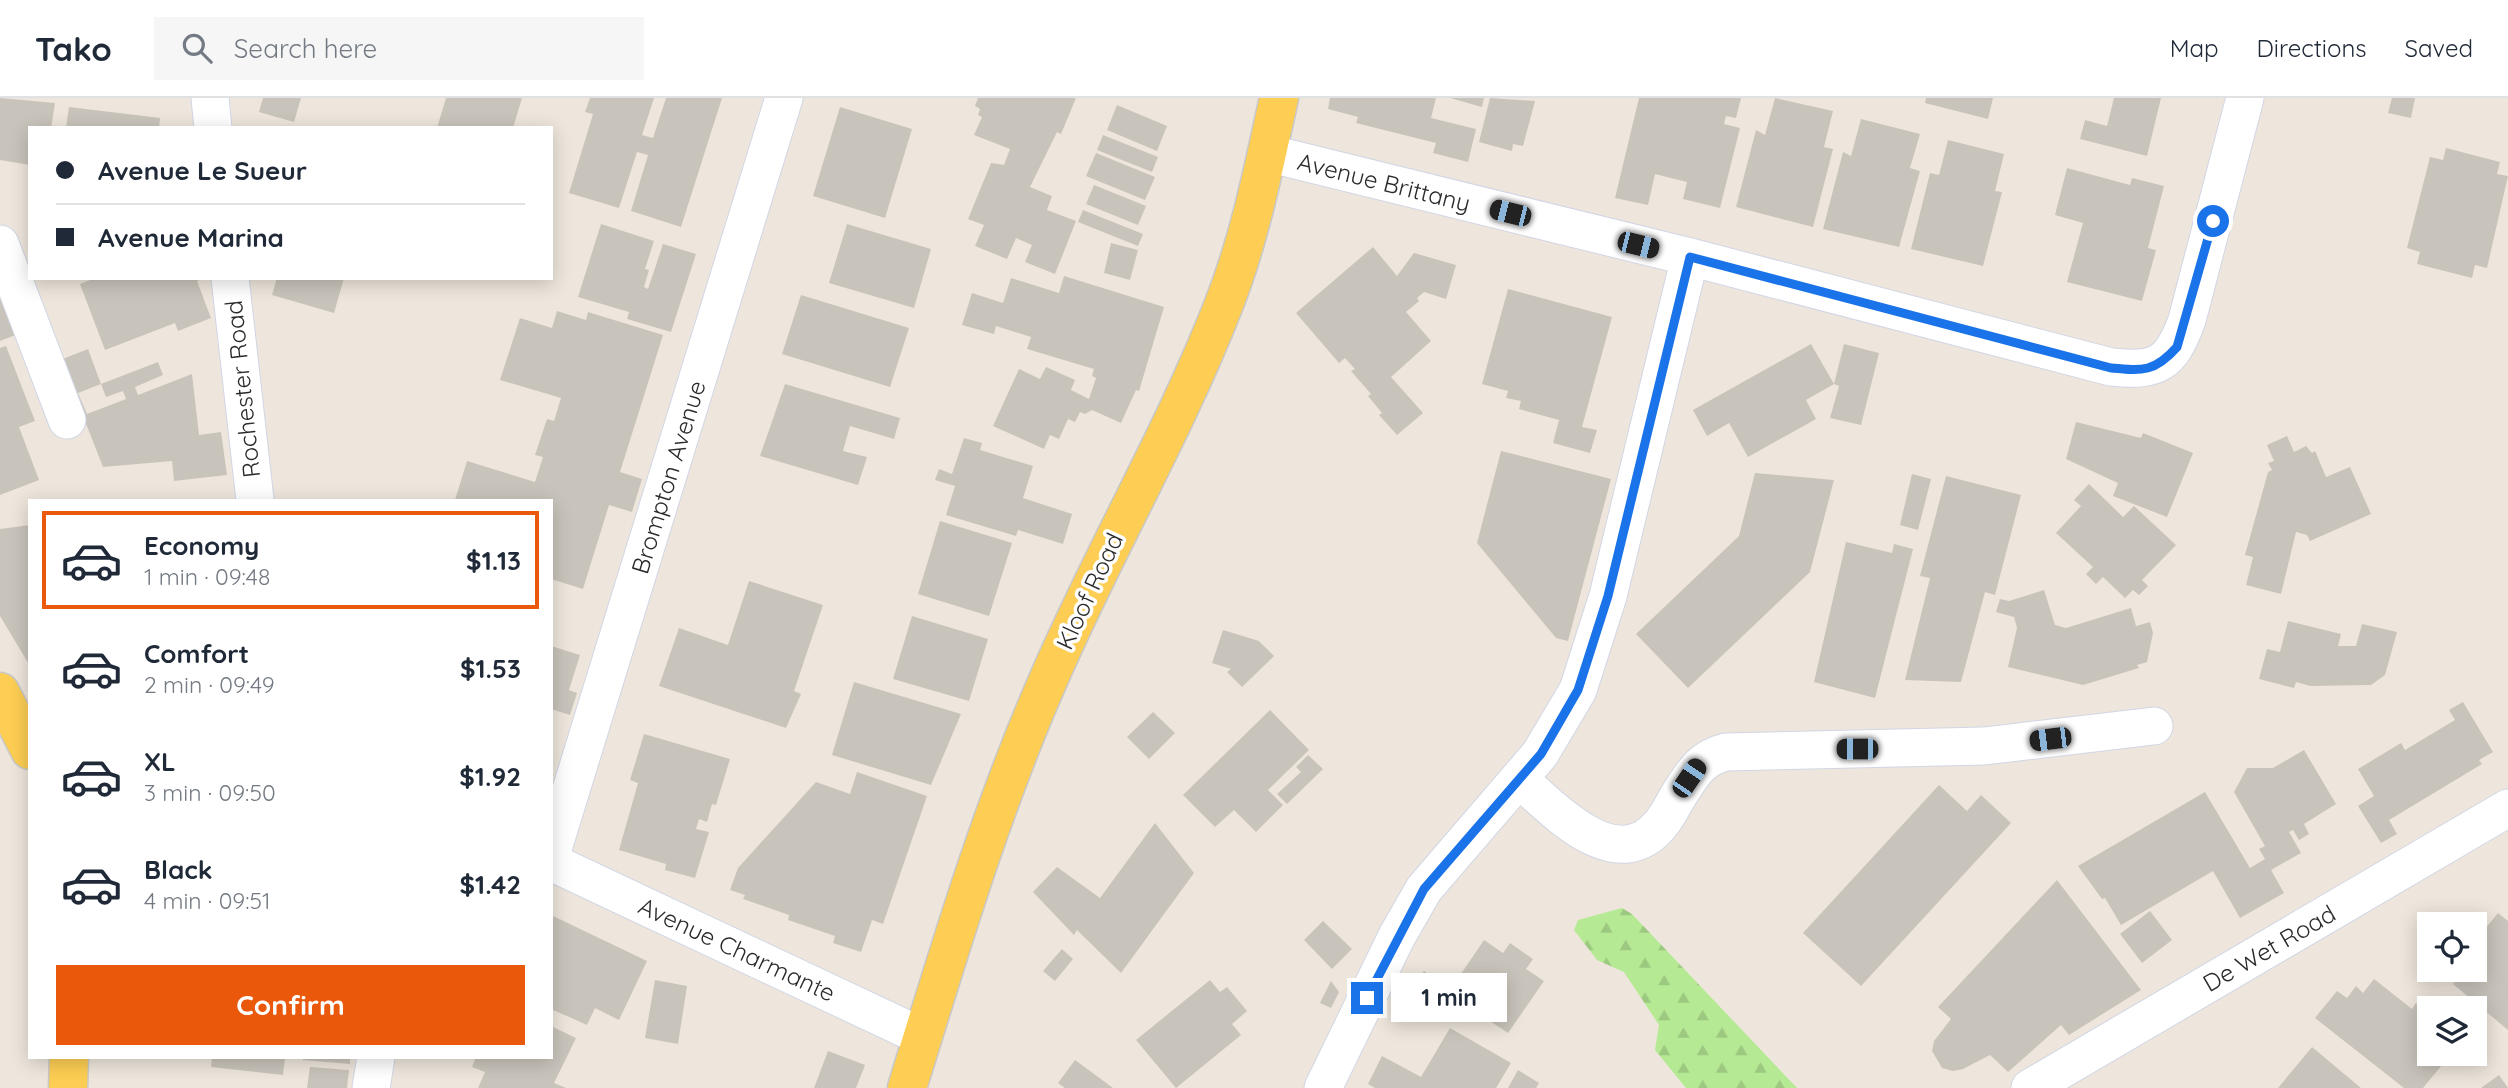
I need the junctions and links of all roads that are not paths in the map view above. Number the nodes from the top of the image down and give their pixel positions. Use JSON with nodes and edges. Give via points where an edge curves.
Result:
{"nodes":[{"id":1,"x":210,"y":98,"type":"edge"},
{"id":2,"x":785,"y":98,"type":"edge"},
{"id":3,"x":1279,"y":98,"type":"edge"},
{"id":4,"x":2245,"y":98,"type":"edge"},
{"id":5,"x":213,"y":126,"type":"edge"},
{"id":6,"x":1267,"y":153,"type":"junction"},
{"id":7,"x":0,"y":244,"type":"edge"},
{"id":8,"x":1690,"y":257,"type":"junction"},
{"id":9,"x":230,"y":280,"type":"edge"},
{"id":10,"x":67,"y":420,"type":"dead end"},
{"id":11,"x":255,"y":499,"type":"edge"},
{"id":12,"x":0,"y":692,"type":"edge"},
{"id":13,"x":2154,"y":726,"type":"dead end"},
{"id":14,"x":28,"y":746,"type":"edge"},
{"id":15,"x":1519,"y":779,"type":"junction"},
{"id":16,"x":2508,"y":808,"type":"edge"},
{"id":17,"x":553,"y":849,"type":"edge"},
{"id":18,"x":553,"y":863,"type":"edge"},
{"id":19,"x":923,"y":1037,"type":"junction"},
{"id":20,"x":69,"y":1059,"type":"edge"},
{"id":21,"x":376,"y":1059,"type":"edge"},
{"id":22,"x":68,"y":1088,"type":"edge"},
{"id":23,"x":371,"y":1088,"type":"edge"},
{"id":24,"x":907,"y":1088,"type":"edge"},
{"id":25,"x":1323,"y":1088,"type":"edge"},
{"id":26,"x":2030,"y":1088,"type":"edge"}],
"edges":[{"from":1,"to":5,"type":"street"},
{"from":2,"to":17,"type":"street","name":"Brompton Avenue"},
{"from":3,"to":6,"type":"main road","name":"Kloof Road"},
{"from":4,"to":8,"type":"street","name":"Avenue Brittany","via":[[2177,347],[2165,360],[2143,371],[2111,368]]},
{"from":6,"to":8,"type":"street","name":"Avenue Brittany"},
{"from":6,"to":19,"type":"main road","name":"Kloof Road","via":[[1224,304],[1073,622],[1013,762],[964,899]]},
{"from":7,"to":10,"type":"street"},
{"from":8,"to":15,"type":"street","via":[[1593,648],[1565,716]]},
{"from":9,"to":11,"type":"street","name":"Rochester Road"},
{"from":12,"to":14,"type":"main road"},
{"from":13,"to":15,"type":"street","via":[[1984,746],[1726,752],[1698,766],[1653,832],[1618,844],[1579,831]]},
{"from":15,"to":25,"type":"street","via":[[1424,889]]},
{"from":16,"to":26,"type":"street","name":"De Wet Road"},
{"from":18,"to":19,"type":"street","name":"Avenue Charmante"},
{"from":19,"to":24,"type":"main road","name":"Kloof Road"},
{"from":20,"to":22,"type":"main road"},
{"from":21,"to":23,"type":"street"}]}
